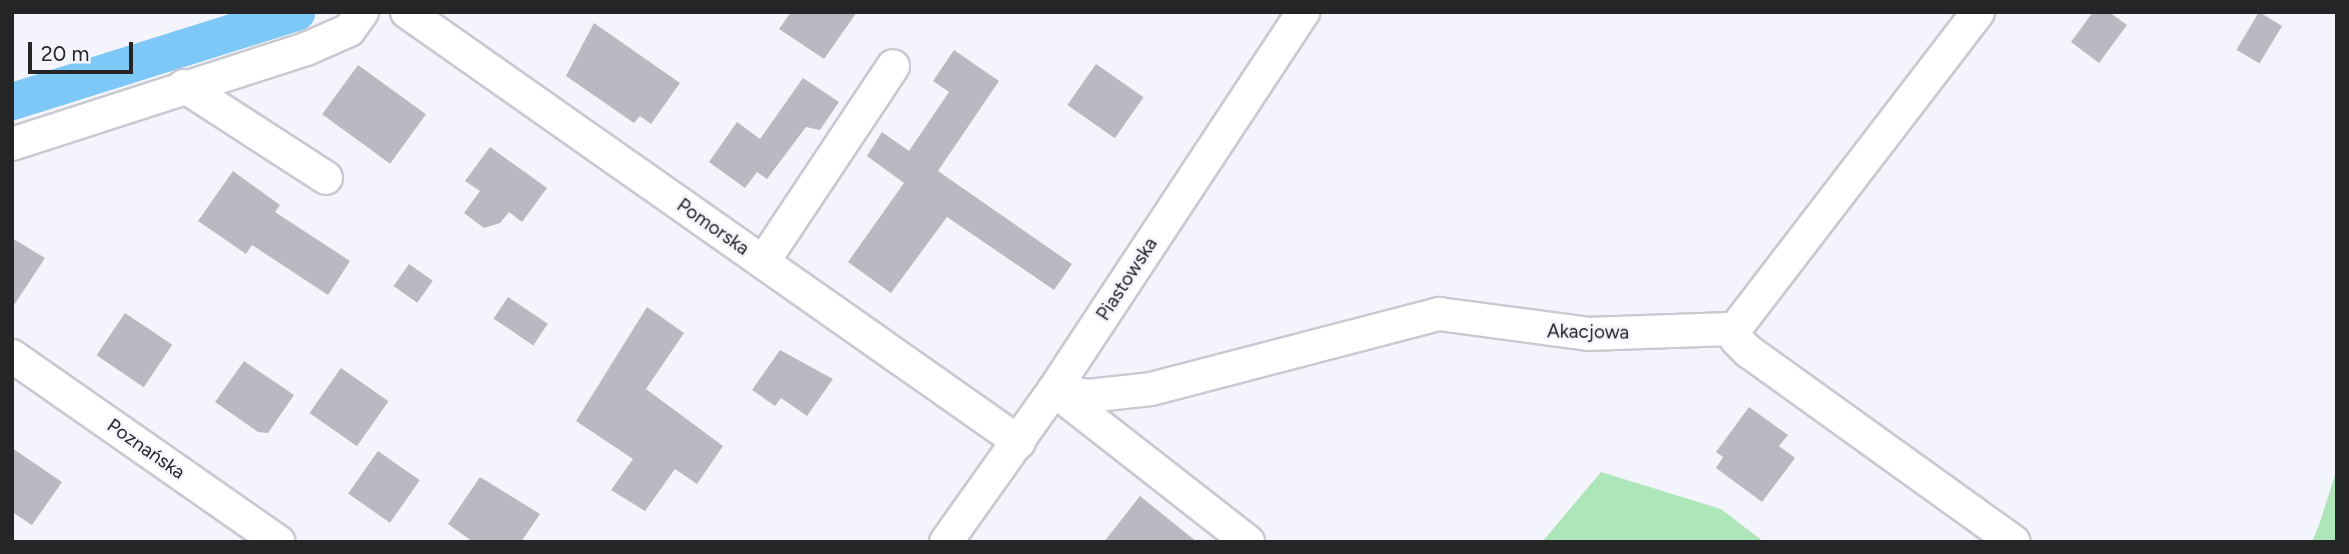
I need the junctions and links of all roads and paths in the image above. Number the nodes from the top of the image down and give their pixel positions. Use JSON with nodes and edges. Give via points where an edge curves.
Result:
{"nodes":[{"id":1,"x":362,"y":12,"type":"edge"},
{"id":2,"x":407,"y":12,"type":"edge"},
{"id":3,"x":1303,"y":12,"type":"edge"},
{"id":4,"x":1978,"y":12,"type":"edge"},
{"id":5,"x":893,"y":66,"type":"dead end"},
{"id":6,"x":184,"y":86,"type":"junction"},
{"id":7,"x":12,"y":144,"type":"edge"},
{"id":8,"x":326,"y":178,"type":"dead end"},
{"id":9,"x":763,"y":262,"type":"junction"},
{"id":10,"x":1735,"y":329,"type":"junction"},
{"id":11,"x":12,"y":356,"type":"edge"},
{"id":12,"x":1054,"y":390,"type":"junction"},
{"id":13,"x":1019,"y":442,"type":"junction"},
{"id":14,"x":279,"y":542,"type":"edge"},
{"id":15,"x":946,"y":542,"type":"edge"},
{"id":16,"x":1248,"y":542,"type":"edge"},
{"id":17,"x":2014,"y":542,"type":"edge"}],
"edges":[{"from":1,"to":6,"type":"street","via":[[349,30],[306,49]]},
{"from":2,"to":9,"type":"street","name":"Pomorska"},
{"from":3,"to":12,"type":"street","name":"Piastowska"},
{"from":4,"to":10,"type":"street"},
{"from":5,"to":9,"type":"street"},
{"from":6,"to":7,"type":"street"},
{"from":6,"to":8,"type":"street"},
{"from":9,"to":13,"type":"street","name":"Pomorska"},
{"from":10,"to":12,"type":"street","name":"Akacjowa","via":[[1589,334],[1438,314],[1150,389],[1088,396]]},
{"from":10,"to":17,"type":"street","via":[[1737,341],[1748,351]]},
{"from":11,"to":14,"type":"street","name":"Poznańska"},
{"from":12,"to":13,"type":"street","name":"Piastowska"},
{"from":12,"to":16,"type":"street"},
{"from":13,"to":15,"type":"street","name":"Piastowska"}]}
